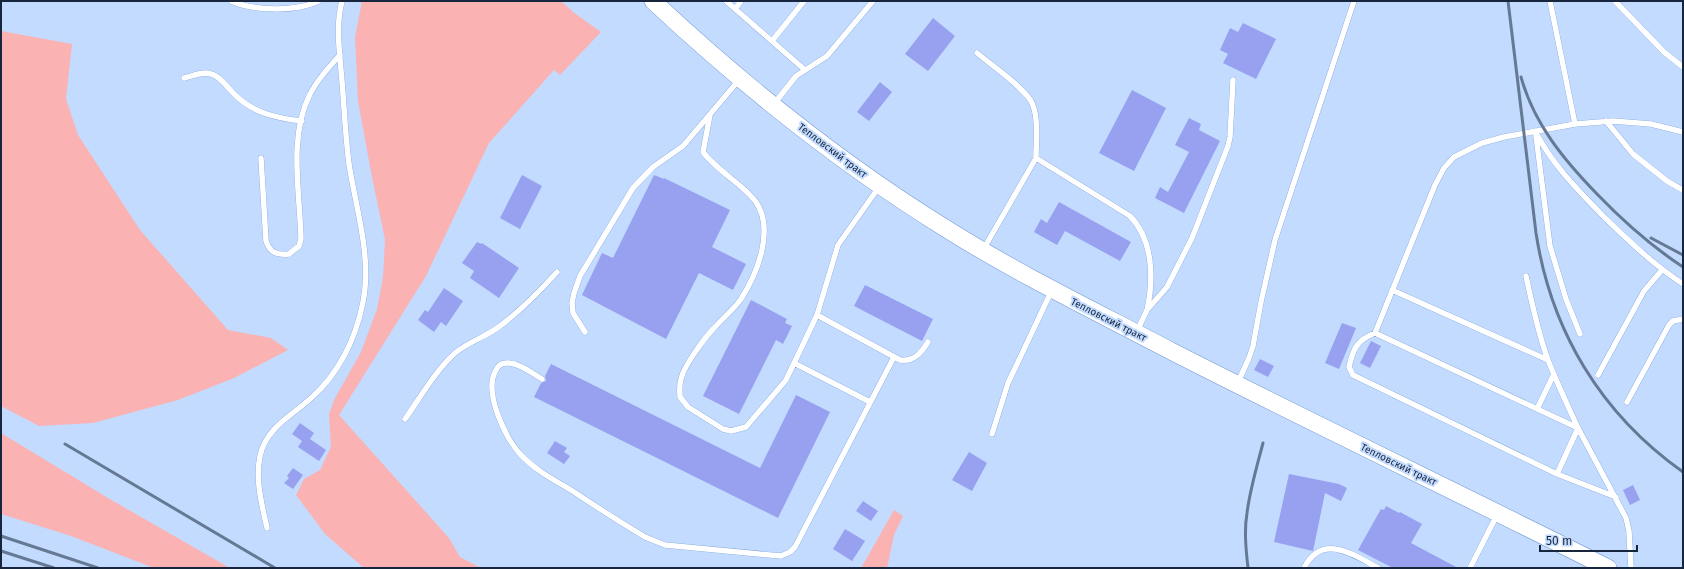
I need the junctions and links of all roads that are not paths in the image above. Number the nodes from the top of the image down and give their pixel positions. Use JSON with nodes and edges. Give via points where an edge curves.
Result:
{"nodes":[{"id":1,"x":231,"y":1,"type":"edge"},
{"id":2,"x":319,"y":1,"type":"edge"},
{"id":3,"x":342,"y":1,"type":"edge"},
{"id":4,"x":653,"y":1,"type":"edge"},
{"id":5,"x":726,"y":1,"type":"edge"},
{"id":6,"x":741,"y":1,"type":"edge"},
{"id":7,"x":804,"y":1,"type":"edge"},
{"id":8,"x":873,"y":1,"type":"edge"},
{"id":9,"x":1354,"y":1,"type":"edge"},
{"id":10,"x":1550,"y":1,"type":"edge"},
{"id":11,"x":1615,"y":1,"type":"edge"},
{"id":12,"x":735,"y":8,"type":"junction"},
{"id":13,"x":772,"y":41,"type":"junction"},
{"id":14,"x":977,"y":53,"type":"dead end"},
{"id":15,"x":340,"y":55,"type":"junction"},
{"id":16,"x":1683,"y":67,"type":"edge"},
{"id":17,"x":805,"y":70,"type":"junction"},
{"id":18,"x":184,"y":78,"type":"dead end"},
{"id":19,"x":740,"y":78,"type":"junction"},
{"id":20,"x":1233,"y":80,"type":"dead end"},
{"id":21,"x":774,"y":105,"type":"junction"},
{"id":22,"x":710,"y":115,"type":"junction"},
{"id":23,"x":302,"y":121,"type":"junction"},
{"id":24,"x":1606,"y":121,"type":"junction"},
{"id":25,"x":1575,"y":124,"type":"junction"},
{"id":26,"x":1535,"y":131,"type":"junction"},
{"id":27,"x":1683,"y":132,"type":"edge"},
{"id":28,"x":261,"y":158,"type":"dead end"},
{"id":29,"x":1036,"y":158,"type":"junction"},
{"id":30,"x":881,"y":185,"type":"junction"},
{"id":31,"x":1683,"y":190,"type":"edge"},
{"id":32,"x":982,"y":251,"type":"junction"},
{"id":33,"x":1662,"y":270,"type":"junction"},
{"id":34,"x":557,"y":272,"type":"dead end"},
{"id":35,"x":1526,"y":276,"type":"dead end"},
{"id":36,"x":1683,"y":284,"type":"edge"},
{"id":37,"x":1052,"y":290,"type":"junction"},
{"id":38,"x":1392,"y":290,"type":"junction"},
{"id":39,"x":1147,"y":310,"type":"junction"},
{"id":40,"x":817,"y":315,"type":"junction"},
{"id":41,"x":1683,"y":319,"type":"edge"},
{"id":42,"x":585,"y":332,"type":"dead end"},
{"id":43,"x":1136,"y":333,"type":"junction"},
{"id":44,"x":1375,"y":333,"type":"junction"},
{"id":45,"x":1580,"y":334,"type":"dead end"},
{"id":46,"x":928,"y":342,"type":"dead end"},
{"id":47,"x":894,"y":357,"type":"junction"},
{"id":48,"x":1548,"y":360,"type":"junction"},
{"id":49,"x":794,"y":363,"type":"junction"},
{"id":50,"x":1554,"y":374,"type":"junction"},
{"id":51,"x":1598,"y":375,"type":"dead end"},
{"id":52,"x":542,"y":378,"type":"dead end"},
{"id":53,"x":1237,"y":384,"type":"junction"},
{"id":54,"x":870,"y":402,"type":"junction"},
{"id":55,"x":1627,"y":402,"type":"dead end"},
{"id":56,"x":1537,"y":409,"type":"junction"},
{"id":57,"x":405,"y":419,"type":"dead end"},
{"id":58,"x":1578,"y":428,"type":"junction"},
{"id":59,"x":992,"y":434,"type":"dead end"},
{"id":60,"x":1557,"y":474,"type":"junction"},
{"id":61,"x":1616,"y":496,"type":"junction"},
{"id":62,"x":1499,"y":513,"type":"junction"},
{"id":63,"x":267,"y":528,"type":"dead end"},
{"id":64,"x":1304,"y":568,"type":"edge"},
{"id":65,"x":1378,"y":568,"type":"edge"},
{"id":66,"x":1470,"y":568,"type":"edge"},
{"id":67,"x":1608,"y":568,"type":"edge"},
{"id":68,"x":1631,"y":568,"type":"edge"}],
"edges":[{"from":1,"to":2,"type":"lane","via":[[251,8],[289,8]]},
{"from":3,"to":15,"type":"lane"},
{"from":4,"to":19,"type":"main road","name":"Тепловский тракт"},
{"from":5,"to":12,"type":"lane"},
{"from":6,"to":12,"type":"lane"},
{"from":7,"to":13,"type":"lane"},
{"from":8,"to":17,"type":"lane","via":[[827,56]]},
{"from":9,"to":53,"type":"lane","via":[[1275,240],[1260,302],[1253,346]]},
{"from":10,"to":25,"type":"lane"},
{"from":11,"to":16,"type":"lane","via":[[1664,52]]},
{"from":12,"to":13,"type":"lane"},
{"from":13,"to":17,"type":"lane"},
{"from":14,"to":29,"type":"lane","via":[[1025,93],[1031,102],[1036,128]]},
{"from":15,"to":23,"type":"lane","via":[[310,94]]},
{"from":15,"to":63,"type":"lane","via":[[349,162],[365,260],[366,284],[358,323],[338,365],[311,398],[275,427],[260,455],[258,471]]},
{"from":17,"to":21,"type":"lane","via":[[793,79]]},
{"from":18,"to":23,"type":"lane","via":[[211,73],[235,96],[255,110],[278,118]]},
{"from":19,"to":21,"type":"main road","name":"Тепловский тракт"},
{"from":19,"to":22,"type":"lane"},
{"from":20,"to":39,"type":"lane","via":[[1228,146],[1192,238],[1167,287]]},
{"from":21,"to":30,"type":"main road","name":"Тепловский тракт"},
{"from":22,"to":42,"type":"lane","via":[[682,146],[653,167],[633,188],[580,276],[572,308]]},
{"from":22,"to":49,"type":"lane","via":[[703,152],[756,202],[765,228],[758,262],[740,299],[715,327],[681,377],[680,397],[688,407],[715,425],[731,431],[739,430],[746,427],[781,387]]},
{"from":23,"to":28,"type":"lane","via":[[297,154],[301,239],[299,246],[289,254],[274,253],[268,248]]},
{"from":24,"to":25,"type":"lane"},
{"from":24,"to":27,"type":"lane","via":[[1633,121]]},
{"from":24,"to":31,"type":"lane","via":[[1632,154]]},
{"from":25,"to":26,"type":"lane"},
{"from":26,"to":33,"type":"lane","via":[[1550,158],[1578,190]]},
{"from":26,"to":38,"type":"lane","via":[[1482,143],[1454,157],[1444,168]]},
{"from":26,"to":45,"type":"lane","via":[[1550,246]]},
{"from":29,"to":32,"type":"lane"},
{"from":29,"to":39,"type":"lane","via":[[1130,216],[1138,224],[1148,248],[1150,264],[1151,294]]},
{"from":30,"to":32,"type":"main road","name":"Тепловский тракт"},
{"from":30,"to":40,"type":"lane","via":[[838,245]]},
{"from":32,"to":37,"type":"main road","name":"Тепловский тракт"},
{"from":33,"to":36,"type":"lane"},
{"from":33,"to":51,"type":"lane","via":[[1644,291]]},
{"from":34,"to":57,"type":"lane","via":[[500,327],[471,342],[455,354]]},
{"from":35,"to":48,"type":"lane"},
{"from":37,"to":43,"type":"main road","name":"Тепловский тракт"},
{"from":37,"to":59,"type":"lane","via":[[1008,384]]},
{"from":38,"to":44,"type":"lane"},
{"from":38,"to":48,"type":"lane"},
{"from":39,"to":43,"type":"lane"},
{"from":40,"to":47,"type":"lane"},
{"from":40,"to":49,"type":"lane"},
{"from":41,"to":55,"type":"lane","via":[[1673,321],[1669,325]]},
{"from":43,"to":53,"type":"main road","name":"Тепловский тракт"},
{"from":44,"to":56,"type":"lane"},
{"from":44,"to":60,"type":"lane","via":[[1363,338],[1358,344],[1349,367],[1353,375]]},
{"from":46,"to":47,"type":"lane","via":[[915,358],[904,360]]},
{"from":47,"to":54,"type":"lane"},
{"from":48,"to":50,"type":"lane"},
{"from":49,"to":54,"type":"lane"},
{"from":50,"to":56,"type":"lane"},
{"from":50,"to":58,"type":"lane"},
{"from":52,"to":54,"type":"lane","via":[[513,364],[502,363],[497,367],[491,388],[507,435],[513,446],[530,464],[655,542],[776,556],[786,554],[795,547]]},
{"from":53,"to":62,"type":"main road","name":"Тепловский тракт"},
{"from":56,"to":58,"type":"lane"},
{"from":58,"to":60,"type":"lane"},
{"from":58,"to":61,"type":"lane"},
{"from":60,"to":61,"type":"lane"},
{"from":61,"to":68,"type":"lane","via":[[1629,531]]},
{"from":62,"to":66,"type":"lane"},
{"from":62,"to":67,"type":"main road","name":"Тепловский тракт"},
{"from":64,"to":65,"type":"lane","via":[[1312,557],[1332,548],[1347,551]]}]}
